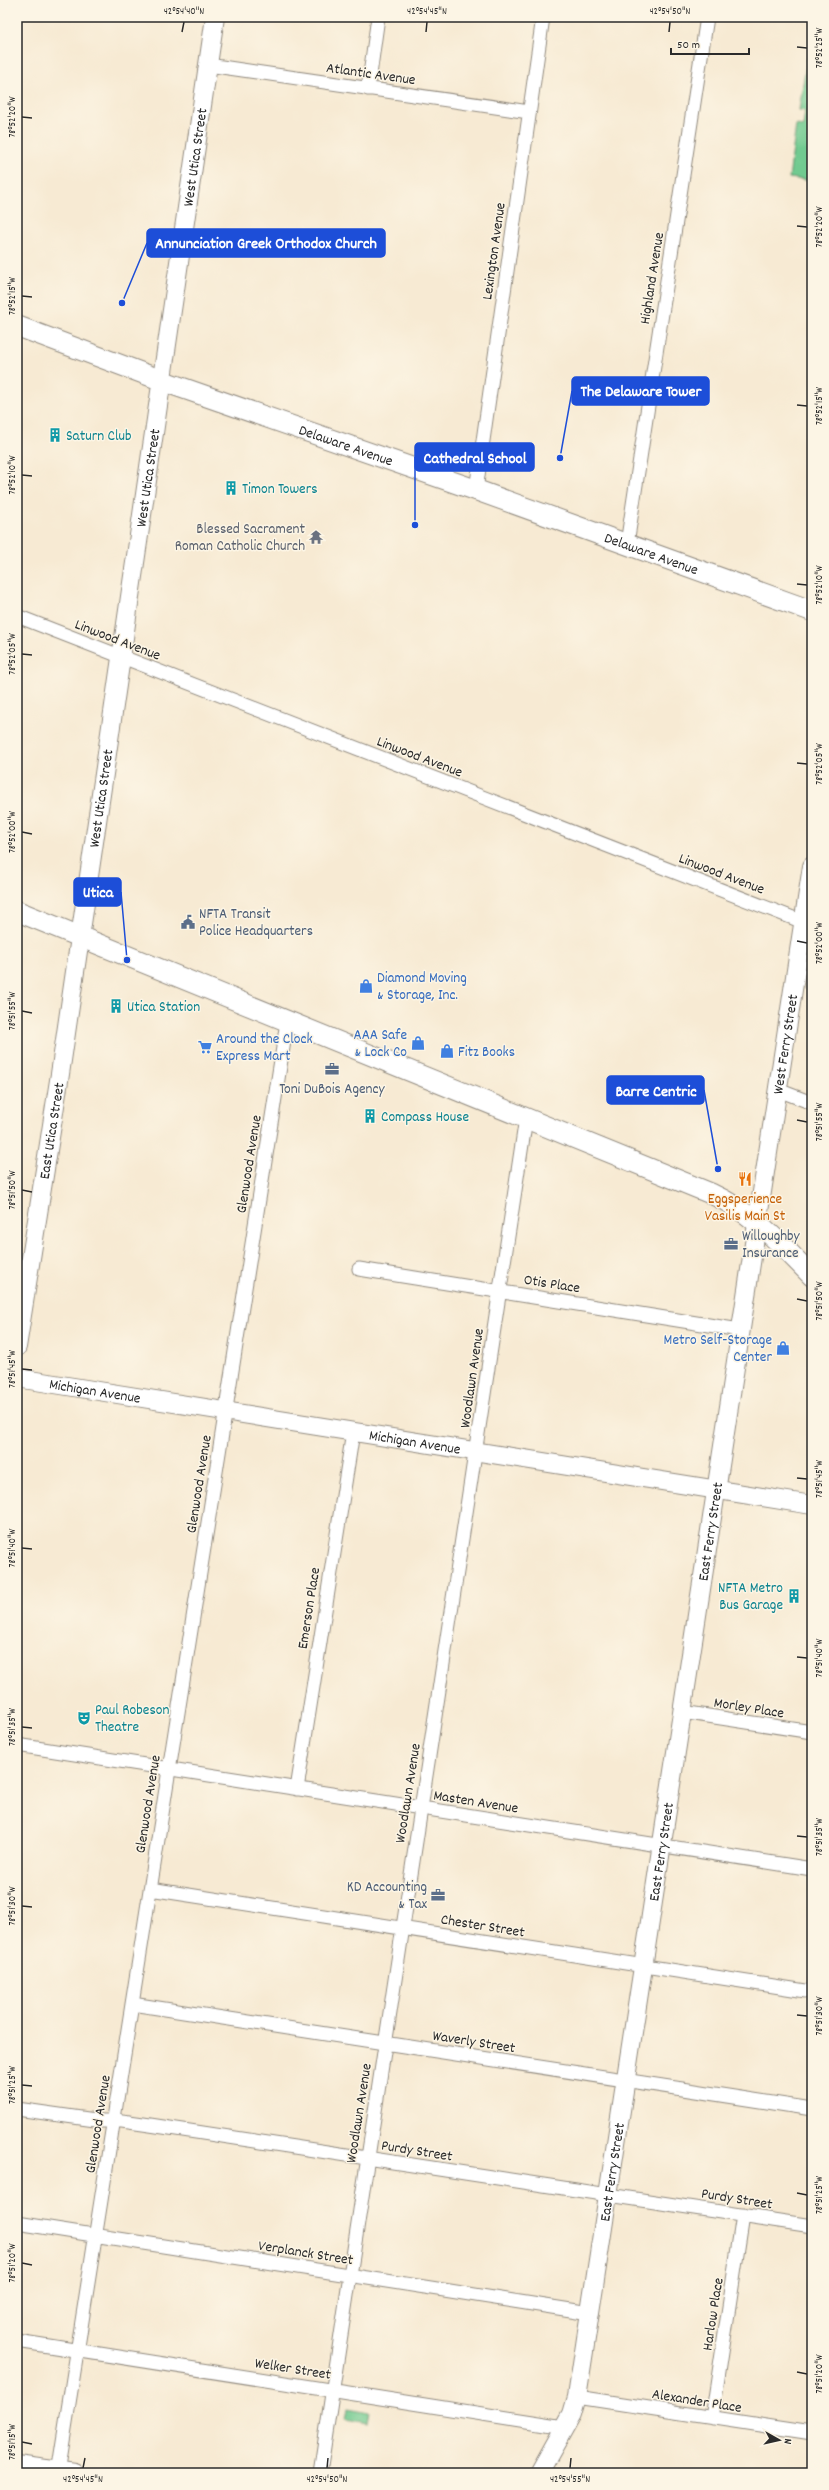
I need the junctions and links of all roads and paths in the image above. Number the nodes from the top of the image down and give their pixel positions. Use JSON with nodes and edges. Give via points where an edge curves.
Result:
{"nodes":[{"id":1,"x":215,"y":17,"type":"edge"},
{"id":2,"x":378,"y":17,"type":"edge"},
{"id":3,"x":543,"y":17,"type":"edge"},
{"id":4,"x":707,"y":17,"type":"edge"},
{"id":5,"x":208,"y":65,"type":"junction"},
{"id":6,"x":368,"y":89,"type":"junction"},
{"id":7,"x":529,"y":112,"type":"junction"},
{"id":8,"x":17,"y":326,"type":"edge"},
{"id":9,"x":161,"y":381,"type":"junction"},
{"id":10,"x":476,"y":490,"type":"junction"},
{"id":11,"x":626,"y":544,"type":"junction"},
{"id":12,"x":812,"y":611,"type":"edge"},
{"id":13,"x":17,"y":616,"type":"edge"},
{"id":14,"x":120,"y":657,"type":"junction"},
{"id":15,"x":812,"y":866,"type":"edge"},
{"id":16,"x":17,"y":911,"type":"edge"},
{"id":17,"x":808,"y":924,"type":"edge"},
{"id":18,"x":80,"y":938,"type":"junction"},
{"id":19,"x":287,"y":1022,"type":"junction"},
{"id":20,"x":778,"y":1090,"type":"junction"},
{"id":21,"x":812,"y":1103,"type":"edge"},
{"id":22,"x":526,"y":1118,"type":"junction"},
{"id":23,"x":757,"y":1221,"type":"junction"},
{"id":24,"x":359,"y":1269,"type":"dead end"},
{"id":25,"x":812,"y":1276,"type":"edge"},
{"id":26,"x":500,"y":1290,"type":"junction"},
{"id":27,"x":740,"y":1330,"type":"junction"},
{"id":28,"x":17,"y":1347,"type":"edge"},
{"id":29,"x":17,"y":1378,"type":"edge"},
{"id":30,"x":225,"y":1411,"type":"junction"},
{"id":31,"x":353,"y":1432,"type":"junction"},
{"id":32,"x":476,"y":1451,"type":"junction"},
{"id":33,"x":716,"y":1490,"type":"junction"},
{"id":34,"x":812,"y":1505,"type":"edge"},
{"id":35,"x":682,"y":1712,"type":"junction"},
{"id":36,"x":812,"y":1732,"type":"edge"},
{"id":37,"x":17,"y":1745,"type":"edge"},
{"id":38,"x":169,"y":1769,"type":"junction"},
{"id":39,"x":297,"y":1789,"type":"junction"},
{"id":40,"x":420,"y":1808,"type":"junction"},
{"id":41,"x":662,"y":1846,"type":"junction"},
{"id":42,"x":812,"y":1869,"type":"edge"},
{"id":43,"x":150,"y":1889,"type":"junction"},
{"id":44,"x":403,"y":1928,"type":"junction"},
{"id":45,"x":643,"y":1966,"type":"junction"},
{"id":46,"x":812,"y":1992,"type":"edge"},
{"id":47,"x":132,"y":2004,"type":"junction"},
{"id":48,"x":385,"y":2044,"type":"junction"},
{"id":49,"x":625,"y":2081,"type":"junction"},
{"id":50,"x":17,"y":2109,"type":"edge"},
{"id":51,"x":812,"y":2109,"type":"edge"},
{"id":52,"x":113,"y":2121,"type":"junction"},
{"id":53,"x":367,"y":2159,"type":"junction"},
{"id":54,"x":608,"y":2195,"type":"junction"},
{"id":55,"x":743,"y":2215,"type":"junction"},
{"id":56,"x":17,"y":2223,"type":"edge"},
{"id":57,"x":812,"y":2226,"type":"edge"},
{"id":58,"x":95,"y":2235,"type":"junction"},
{"id":59,"x":350,"y":2275,"type":"junction"},
{"id":60,"x":590,"y":2313,"type":"junction"},
{"id":61,"x":17,"y":2341,"type":"edge"},
{"id":62,"x":76,"y":2351,"type":"junction"},
{"id":63,"x":332,"y":2390,"type":"junction"},
{"id":64,"x":577,"y":2397,"type":"junction"},
{"id":65,"x":712,"y":2418,"type":"junction"},
{"id":66,"x":565,"y":2427,"type":"junction"},
{"id":67,"x":812,"y":2433,"type":"edge"},
{"id":68,"x":17,"y":2465,"type":"edge"},
{"id":69,"x":64,"y":2472,"type":"edge"},
{"id":70,"x":320,"y":2473,"type":"edge"},
{"id":71,"x":539,"y":2473,"type":"edge"}],
"edges":[{"from":1,"to":5,"type":"street","name":"West Utica Street"},
{"from":2,"to":6,"type":"street"},
{"from":3,"to":7,"type":"street","name":"Lexington Avenue"},
{"from":4,"to":11,"type":"street","name":"Highland Avenue"},
{"from":5,"to":6,"type":"street","name":"Atlantic Avenue"},
{"from":5,"to":9,"type":"street","name":"West Utica Street"},
{"from":6,"to":7,"type":"street","name":"Atlantic Avenue"},
{"from":7,"to":10,"type":"street","name":"Lexington Avenue"},
{"from":8,"to":9,"type":"main road","name":"Delaware Avenue"},
{"from":9,"to":10,"type":"main road","name":"Delaware Avenue"},
{"from":9,"to":14,"type":"street","name":"West Utica Street"},
{"from":10,"to":11,"type":"main road","name":"Delaware Avenue"},
{"from":11,"to":12,"type":"main road","name":"Delaware Avenue"},
{"from":13,"to":14,"type":"street","name":"Linwood Avenue"},
{"from":14,"to":17,"type":"street","name":"Linwood Avenue"},
{"from":14,"to":18,"type":"street","name":"West Utica Street"},
{"from":15,"to":17,"type":"street","name":"West Ferry Street"},
{"from":16,"to":18,"type":"main road"},
{"from":17,"to":20,"type":"street","name":"West Ferry Street"},
{"from":18,"to":19,"type":"main road"},
{"from":18,"to":28,"type":"street","name":"East Utica Street"},
{"from":19,"to":22,"type":"main road"},
{"from":19,"to":30,"type":"street","name":"Glenwood Avenue"},
{"from":20,"to":21,"type":"street"},
{"from":20,"to":23,"type":"street","name":"West Ferry Street"},
{"from":22,"to":23,"type":"main road","via":[[735,1204]]},
{"from":22,"to":26,"type":"street","name":"Woodlawn Avenue"},
{"from":23,"to":25,"type":"main road"},
{"from":23,"to":27,"type":"street","name":"East Ferry Street"},
{"from":24,"to":26,"type":"street","name":"Otis Place"},
{"from":26,"to":27,"type":"street","name":"Otis Place"},
{"from":26,"to":32,"type":"street","name":"Woodlawn Avenue"},
{"from":27,"to":33,"type":"street","name":"East Ferry Street"},
{"from":29,"to":30,"type":"street","name":"Michigan Avenue"},
{"from":30,"to":31,"type":"street","name":"Michigan Avenue"},
{"from":30,"to":38,"type":"street","name":"Glenwood Avenue"},
{"from":31,"to":32,"type":"street","name":"Michigan Avenue"},
{"from":31,"to":39,"type":"street","name":"Emerson Place"},
{"from":32,"to":33,"type":"street","name":"Michigan Avenue"},
{"from":32,"to":40,"type":"street","name":"Woodlawn Avenue"},
{"from":33,"to":34,"type":"street","name":"Michigan Avenue"},
{"from":33,"to":35,"type":"street","name":"East Ferry Street"},
{"from":35,"to":36,"type":"street","name":"Morley Place"},
{"from":35,"to":41,"type":"street","name":"East Ferry Street"},
{"from":37,"to":38,"type":"street","name":"Masten Avenue"},
{"from":38,"to":39,"type":"street","name":"Masten Avenue"},
{"from":38,"to":43,"type":"street","name":"Glenwood Avenue"},
{"from":39,"to":40,"type":"street","name":"Masten Avenue"},
{"from":40,"to":41,"type":"street","name":"Masten Avenue"},
{"from":40,"to":44,"type":"street","name":"Woodlawn Avenue"},
{"from":41,"to":42,"type":"street","name":"Masten Avenue"},
{"from":41,"to":45,"type":"street","name":"East Ferry Street"},
{"from":43,"to":44,"type":"street","name":"Chester Street"},
{"from":43,"to":47,"type":"street","name":"Glenwood Avenue"},
{"from":44,"to":45,"type":"street","name":"Chester Street"},
{"from":44,"to":48,"type":"street","name":"Woodlawn Avenue"},
{"from":45,"to":46,"type":"street","name":"Chester Street"},
{"from":45,"to":49,"type":"street","name":"East Ferry Street"},
{"from":47,"to":48,"type":"street","name":"Waverly Street"},
{"from":47,"to":52,"type":"street","name":"Glenwood Avenue"},
{"from":48,"to":49,"type":"street","name":"Waverly Street"},
{"from":48,"to":53,"type":"street","name":"Woodlawn Avenue"},
{"from":49,"to":51,"type":"street","name":"Waverly Street","via":[[640,2081]]},
{"from":49,"to":54,"type":"street","name":"East Ferry Street"},
{"from":50,"to":52,"type":"street","name":"Purdy Street"},
{"from":52,"to":53,"type":"street","name":"Purdy Street"},
{"from":52,"to":58,"type":"street","name":"Glenwood Avenue"},
{"from":53,"to":54,"type":"street","name":"Purdy Street"},
{"from":53,"to":59,"type":"street","name":"Woodlawn Avenue"},
{"from":54,"to":55,"type":"street","name":"Purdy Street"},
{"from":54,"to":60,"type":"street","name":"East Ferry Street"},
{"from":55,"to":57,"type":"street","name":"Purdy Street"},
{"from":55,"to":65,"type":"street","name":"Harlow Place"},
{"from":56,"to":58,"type":"street","name":"Verplanck Street"},
{"from":58,"to":59,"type":"street","name":"Verplanck Street"},
{"from":58,"to":62,"type":"street","name":"Glenwood Avenue"},
{"from":59,"to":60,"type":"street","name":"Verplanck Street"},
{"from":59,"to":63,"type":"street","name":"Woodlawn Avenue"},
{"from":60,"to":64,"type":"street","name":"East Ferry Street"},
{"from":61,"to":62,"type":"street","name":"Welker Street"},
{"from":62,"to":63,"type":"street","name":"Welker Street"},
{"from":62,"to":69,"type":"street","name":"Glenwood Avenue"},
{"from":63,"to":66,"type":"street","name":"Welker Street"},
{"from":63,"to":70,"type":"street","name":"Woodlawn Avenue"},
{"from":64,"to":65,"type":"street","name":"Alexander Place"},
{"from":64,"to":66,"type":"street","name":"East Ferry Street"},
{"from":65,"to":67,"type":"street","name":"Alexander Place"},
{"from":66,"to":71,"type":"street","name":"East Ferry Street"},
{"from":68,"to":69,"type":"street"}]}
